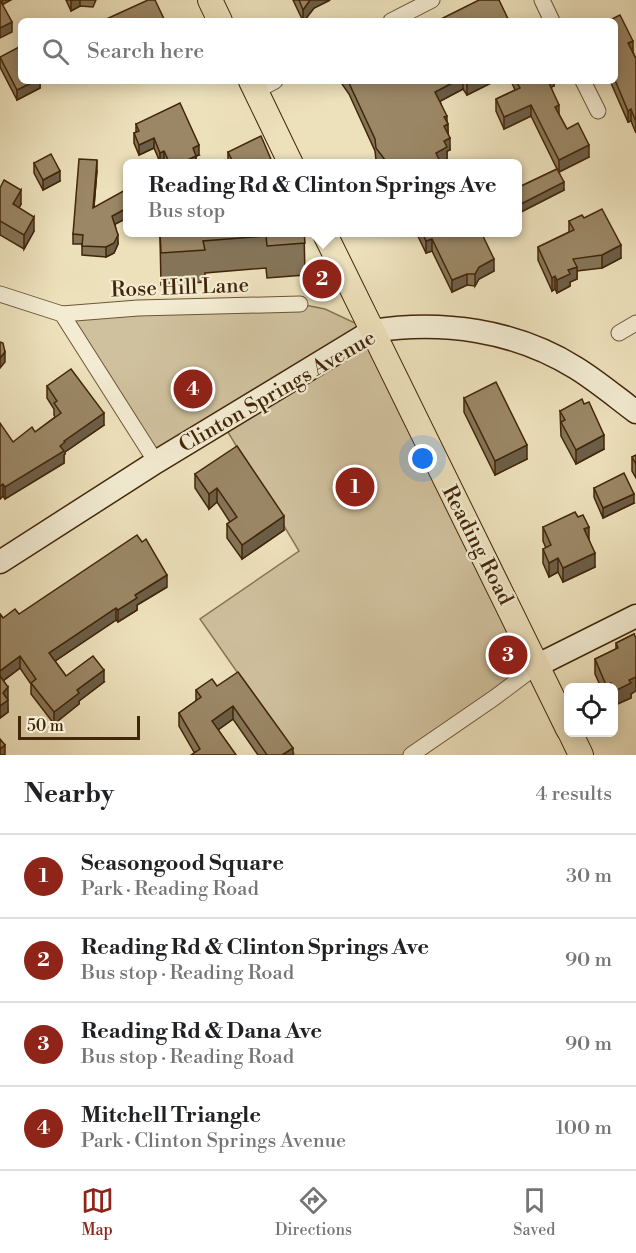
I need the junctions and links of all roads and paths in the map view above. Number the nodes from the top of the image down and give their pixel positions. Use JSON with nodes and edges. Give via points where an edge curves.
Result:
{"nodes":[{"id":1,"x":210,"y":0,"type":"edge"},
{"id":2,"x":432,"y":0,"type":"edge"},
{"id":3,"x":542,"y":0,"type":"edge"},
{"id":4,"x":219,"y":18,"type":"edge"},
{"id":5,"x":397,"y":18,"type":"edge"},
{"id":6,"x":551,"y":18,"type":"edge"},
{"id":7,"x":261,"y":84,"type":"edge"},
{"id":8,"x":584,"y":84,"type":"edge"},
{"id":9,"x":598,"y":111,"type":"dead end"},
{"id":10,"x":289,"y":159,"type":"edge"},
{"id":11,"x":326,"y":237,"type":"edge"},
{"id":12,"x":0,"y":294,"type":"edge"},
{"id":13,"x":300,"y":304,"type":"dead end"},
{"id":14,"x":62,"y":314,"type":"junction"},
{"id":15,"x":636,"y":323,"type":"edge"},
{"id":16,"x":372,"y":331,"type":"junction"},
{"id":17,"x":619,"y":333,"type":"dead end"},
{"id":18,"x":636,"y":412,"type":"edge"},
{"id":19,"x":156,"y":462,"type":"junction"},
{"id":20,"x":0,"y":562,"type":"edge"},
{"id":21,"x":636,"y":616,"type":"edge"},
{"id":22,"x":538,"y":664,"type":"junction"},
{"id":23,"x":564,"y":720,"type":"edge"},
{"id":24,"x":572,"y":737,"type":"edge"},
{"id":25,"x":411,"y":755,"type":"edge"},
{"id":26,"x":581,"y":755,"type":"edge"}],
"edges":[{"from":1,"to":4,"type":"main road"},
{"from":2,"to":5,"type":"street"},
{"from":3,"to":6,"type":"street"},
{"from":7,"to":10,"type":"main road"},
{"from":8,"to":9,"type":"street"},
{"from":11,"to":16,"type":"main road","name":"Reading Road"},
{"from":12,"to":14,"type":"street"},
{"from":13,"to":14,"type":"street","name":"Rose Hill Lane"},
{"from":14,"to":19,"type":"street"},
{"from":15,"to":17,"type":"street"},
{"from":16,"to":18,"type":"street","name":"Clinton Springs Avenue","via":[[439,326],[507,338],[577,368]]},
{"from":16,"to":19,"type":"street","name":"Clinton Springs Avenue"},
{"from":16,"to":22,"type":"main road","name":"Reading Road"},
{"from":19,"to":20,"type":"street","name":"Clinton Springs Avenue"},
{"from":21,"to":22,"type":"street"},
{"from":22,"to":23,"type":"main road","name":"Reading Road"},
{"from":22,"to":25,"type":"street"},
{"from":24,"to":26,"type":"main road","name":"Reading Road"}]}
